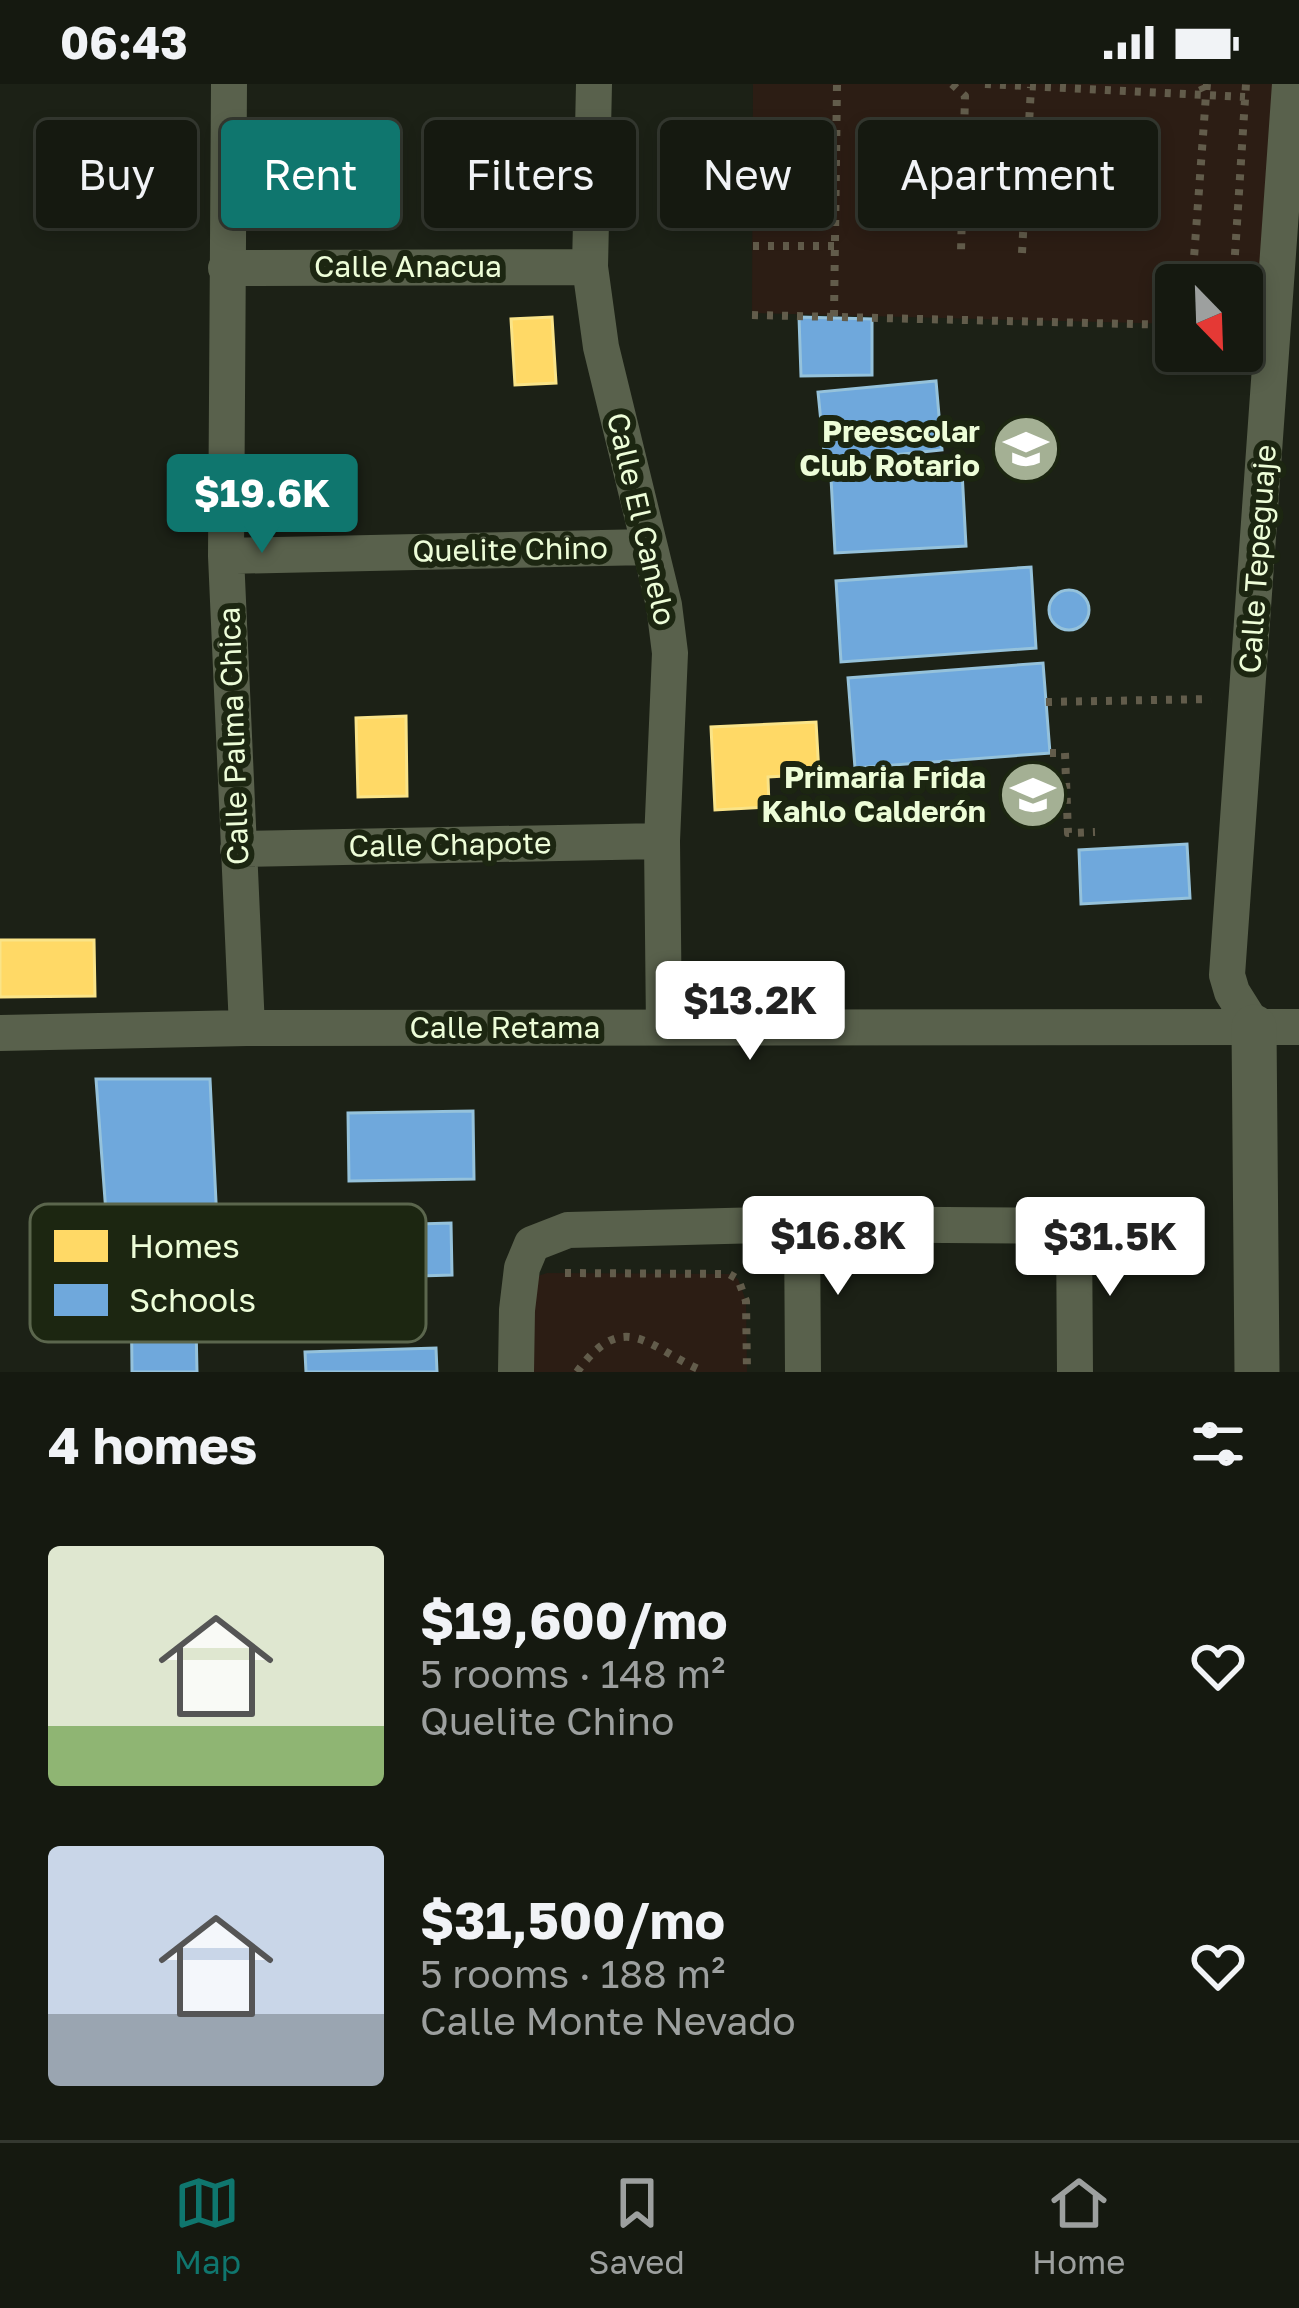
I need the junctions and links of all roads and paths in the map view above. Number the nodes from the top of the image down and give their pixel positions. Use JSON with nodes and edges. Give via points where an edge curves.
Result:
{"nodes":[{"id":1,"x":229,"y":84,"type":"edge"},
{"id":2,"x":594,"y":84,"type":"edge"},
{"id":3,"x":837,"y":84,"type":"edge"},
{"id":4,"x":952,"y":84,"type":"edge"},
{"id":5,"x":985,"y":84,"type":"edge"},
{"id":6,"x":1204,"y":84,"type":"edge"},
{"id":7,"x":1246,"y":84,"type":"edge"},
{"id":8,"x":1289,"y":84,"type":"edge"},
{"id":9,"x":1031,"y":87,"type":"junction"},
{"id":10,"x":1206,"y":95,"type":"junction"},
{"id":11,"x":1245,"y":97,"type":"junction"},
{"id":12,"x":753,"y":246,"type":"dead end"},
{"id":13,"x":836,"y":247,"type":"junction"},
{"id":14,"x":961,"y":250,"type":"dead end"},
{"id":15,"x":1022,"y":253,"type":"dead end"},
{"id":16,"x":1194,"y":264,"type":"edge"},
{"id":17,"x":1234,"y":264,"type":"edge"},
{"id":18,"x":590,"y":267,"type":"junction"},
{"id":19,"x":226,"y":268,"type":"junction"},
{"id":20,"x":752,"y":314,"type":"dead end"},
{"id":21,"x":834,"y":316,"type":"junction"},
{"id":22,"x":1155,"y":324,"type":"edge"},
{"id":23,"x":649,"y":547,"type":"junction"},
{"id":24,"x":226,"y":556,"type":"junction"},
{"id":25,"x":1248,"y":698,"type":"junction"},
{"id":26,"x":1046,"y":702,"type":"dead end"},
{"id":27,"x":1050,"y":753,"type":"dead end"},
{"id":28,"x":1095,"y":832,"type":"dead end"},
{"id":29,"x":662,"y":842,"type":"junction"},
{"id":30,"x":238,"y":849,"type":"junction"},
{"id":31,"x":664,"y":1027,"type":"junction"},
{"id":32,"x":1254,"y":1027,"type":"junction"},
{"id":33,"x":1299,"y":1027,"type":"edge"},
{"id":34,"x":247,"y":1028,"type":"junction"},
{"id":35,"x":0,"y":1033,"type":"edge"},
{"id":36,"x":1167,"y":1217,"type":"dead end"},
{"id":37,"x":802,"y":1224,"type":"junction"},
{"id":38,"x":1073,"y":1226,"type":"junction"},
{"id":39,"x":539,"y":1258,"type":"junction"},
{"id":40,"x":516,"y":1372,"type":"edge"},
{"id":41,"x":578,"y":1372,"type":"edge"},
{"id":42,"x":705,"y":1372,"type":"edge"},
{"id":43,"x":747,"y":1372,"type":"edge"},
{"id":44,"x":803,"y":1372,"type":"edge"},
{"id":45,"x":1075,"y":1372,"type":"edge"},
{"id":46,"x":1257,"y":1372,"type":"edge"}],
"edges":[{"from":1,"to":19,"type":"street","name":"Calle Palma Chica"},
{"from":2,"to":18,"type":"street","name":"Calle El Canelo"},
{"from":3,"to":13,"type":"path"},
{"from":4,"to":14,"type":"path","via":[[965,96]]},
{"from":5,"to":9,"type":"path"},
{"from":6,"to":10,"type":"path"},
{"from":7,"to":11,"type":"path"},
{"from":8,"to":25,"type":"street","name":"Calle Tepeguaje"},
{"from":9,"to":10,"type":"path"},
{"from":9,"to":15,"type":"path"},
{"from":10,"to":11,"type":"path"},
{"from":10,"to":16,"type":"path"},
{"from":11,"to":17,"type":"path"},
{"from":12,"to":13,"type":"path"},
{"from":13,"to":21,"type":"path"},
{"from":18,"to":19,"type":"street","name":"Calle Anacua"},
{"from":18,"to":23,"type":"street","name":"Calle El Canelo"},
{"from":19,"to":24,"type":"street","name":"Calle Palma Chica"},
{"from":20,"to":21,"type":"path"},
{"from":21,"to":22,"type":"path"},
{"from":23,"to":24,"type":"street","name":"Quelite Chino"},
{"from":23,"to":29,"type":"street","name":"Calle El Canelo","via":[[670,652]]},
{"from":24,"to":30,"type":"street","name":"Calle Palma Chica"},
{"from":25,"to":26,"type":"path"},
{"from":25,"to":32,"type":"street","name":"Calle Tepeguaje","via":[[1227,975]]},
{"from":27,"to":28,"type":"path","via":[[1065,753],[1068,833]]},
{"from":29,"to":30,"type":"street","name":"Calle Chapote"},
{"from":29,"to":31,"type":"street","name":"Calle El Canelo"},
{"from":30,"to":34,"type":"street","name":"Calle Palma Chica"},
{"from":31,"to":32,"type":"street","name":"Calle Retama"},
{"from":31,"to":34,"type":"street","name":"Calle Retama"},
{"from":32,"to":33,"type":"street","name":"Calle Retama"},
{"from":32,"to":46,"type":"street"},
{"from":34,"to":35,"type":"street","name":"Calle Retama"},
{"from":36,"to":38,"type":"street"},
{"from":37,"to":38,"type":"street"},
{"from":37,"to":39,"type":"street","via":[[568,1230]]},
{"from":37,"to":44,"type":"street"},
{"from":38,"to":45,"type":"street"},
{"from":39,"to":40,"type":"street","via":[[522,1268]]},
{"from":39,"to":43,"type":"path","via":[[730,1274],[746,1301]]},
{"from":41,"to":42,"type":"path","via":[[602,1342],[635,1337]]}]}
